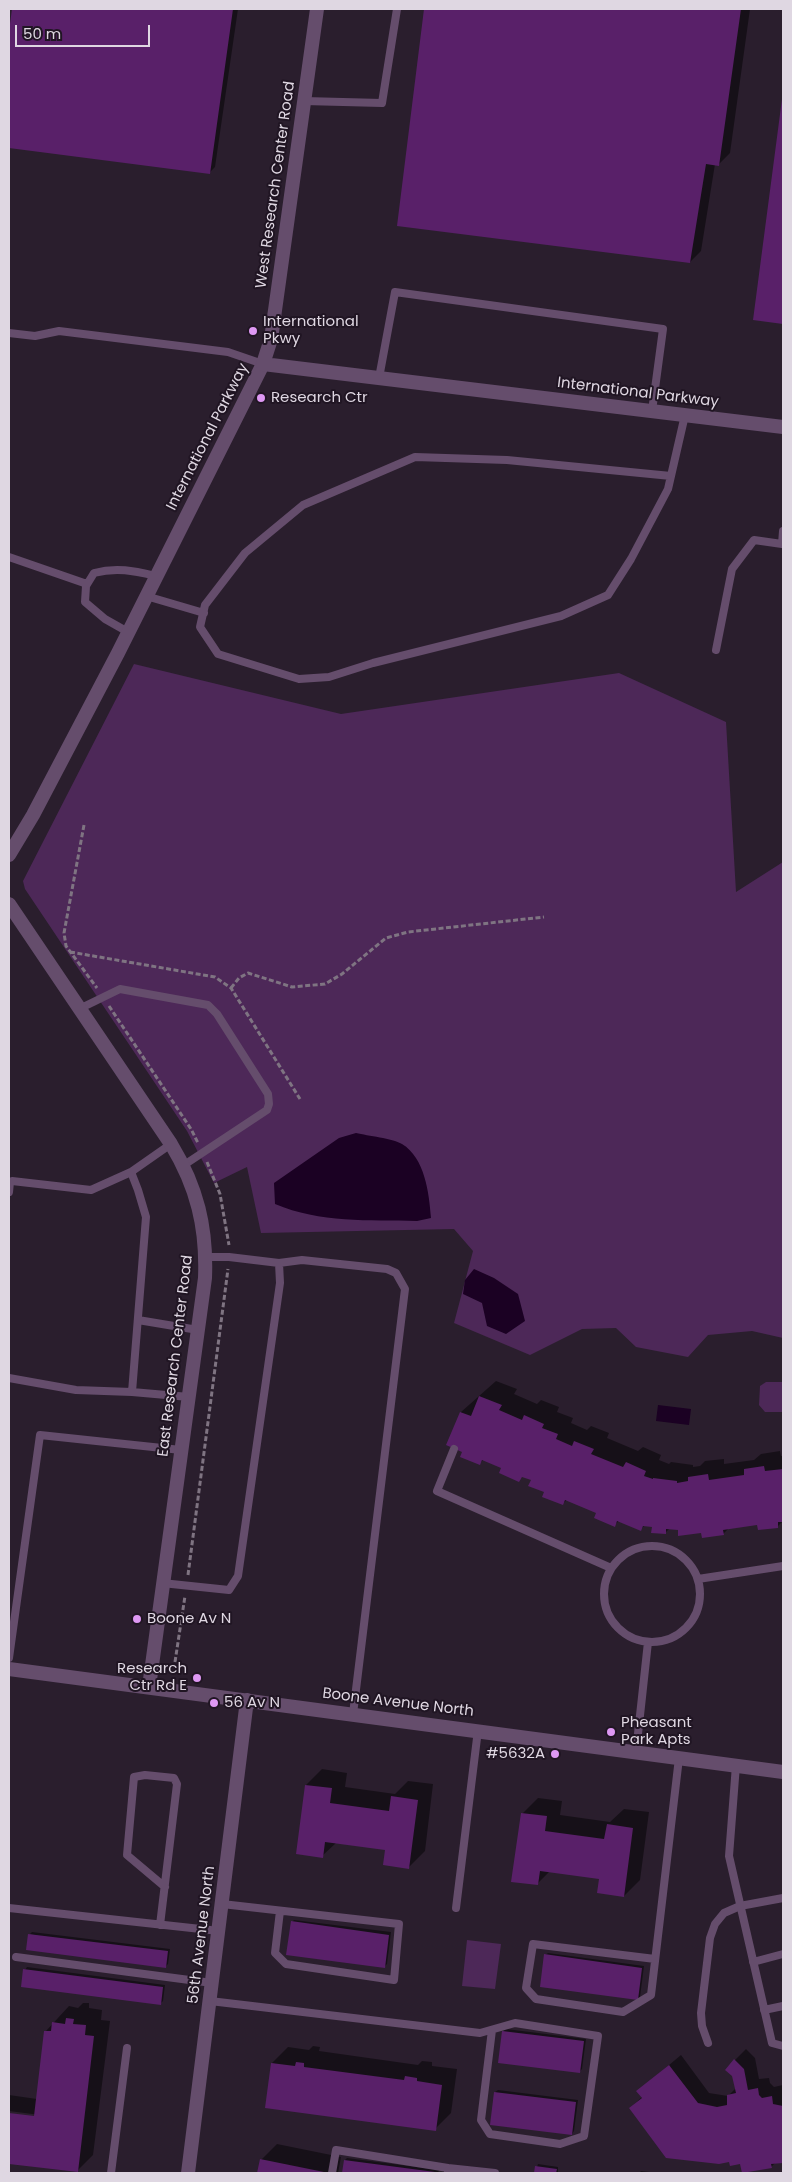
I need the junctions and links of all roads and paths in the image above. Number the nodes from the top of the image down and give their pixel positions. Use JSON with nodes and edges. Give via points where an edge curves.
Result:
{"nodes":[{"id":1,"x":317,"y":9,"type":"edge"},
{"id":2,"x":397,"y":9,"type":"edge"},
{"id":3,"x":304,"y":101,"type":"junction"},
{"id":4,"x":9,"y":333,"type":"edge"},
{"id":5,"x":263,"y":364,"type":"junction"},
{"id":6,"x":379,"y":378,"type":"junction"},
{"id":7,"x":652,"y":411,"type":"junction"},
{"id":8,"x":685,"y":415,"type":"junction"},
{"id":9,"x":783,"y":427,"type":"edge"},
{"id":10,"x":671,"y":476,"type":"junction"},
{"id":11,"x":783,"y":531,"type":"edge"},
{"id":12,"x":782,"y":544,"type":"edge"},
{"id":13,"x":9,"y":557,"type":"edge"},
{"id":14,"x":156,"y":576,"type":"junction"},
{"id":15,"x":87,"y":584,"type":"junction"},
{"id":16,"x":146,"y":596,"type":"junction"},
{"id":17,"x":204,"y":613,"type":"junction"},
{"id":18,"x":128,"y":632,"type":"junction"},
{"id":19,"x":716,"y":650,"type":"dead end"},
{"id":20,"x":84,"y":825,"type":"dead end"},
{"id":21,"x":9,"y":855,"type":"edge"},
{"id":22,"x":9,"y":904,"type":"edge"},
{"id":23,"x":544,"y":917,"type":"dead end"},
{"id":24,"x":231,"y":988,"type":"dead end"},
{"id":25,"x":103,"y":996,"type":"junction"},
{"id":26,"x":81,"y":1008,"type":"junction"},
{"id":27,"x":171,"y":1144,"type":"junction"},
{"id":28,"x":203,"y":1153,"type":"junction"},
{"id":29,"x":184,"y":1165,"type":"junction"},
{"id":30,"x":131,"y":1172,"type":"junction"},
{"id":31,"x":9,"y":1192,"type":"edge"},
{"id":32,"x":206,"y":1256,"type":"junction"},
{"id":33,"x":229,"y":1256,"type":"junction"},
{"id":34,"x":279,"y":1263,"type":"junction"},
{"id":35,"x":138,"y":1320,"type":"junction"},
{"id":36,"x":198,"y":1330,"type":"junction"},
{"id":37,"x":9,"y":1378,"type":"edge"},
{"id":38,"x":132,"y":1392,"type":"junction"},
{"id":39,"x":189,"y":1397,"type":"junction"},
{"id":40,"x":454,"y":1449,"type":"dead end"},
{"id":41,"x":181,"y":1450,"type":"junction"},
{"id":42,"x":783,"y":1566,"type":"edge"},
{"id":43,"x":611,"y":1568,"type":"junction"},
{"id":44,"x":698,"y":1579,"type":"junction"},
{"id":45,"x":162,"y":1584,"type":"junction"},
{"id":46,"x":186,"y":1585,"type":"junction"},
{"id":47,"x":648,"y":1642,"type":"junction"},
{"id":48,"x":9,"y":1658,"type":"edge"},
{"id":49,"x":175,"y":1662,"type":"dead end"},
{"id":50,"x":9,"y":1669,"type":"edge"},
{"id":51,"x":148,"y":1687,"type":"junction"},
{"id":52,"x":248,"y":1700,"type":"junction"},
{"id":53,"x":352,"y":1714,"type":"junction"},
{"id":54,"x":478,"y":1730,"type":"junction"},
{"id":55,"x":636,"y":1752,"type":"junction"},
{"id":56,"x":679,"y":1758,"type":"junction"},
{"id":57,"x":736,"y":1765,"type":"junction"},
{"id":58,"x":783,"y":1772,"type":"edge"},
{"id":59,"x":165,"y":1887,"type":"junction"},
{"id":60,"x":783,"y":1898,"type":"edge"},
{"id":61,"x":222,"y":1904,"type":"junction"},
{"id":62,"x":740,"y":1906,"type":"junction"},
{"id":63,"x":9,"y":1908,"type":"edge"},
{"id":64,"x":456,"y":1908,"type":"dead end"},
{"id":65,"x":280,"y":1911,"type":"junction"},
{"id":66,"x":160,"y":1925,"type":"junction"},
{"id":67,"x":219,"y":1932,"type":"junction"},
{"id":68,"x":783,"y":1954,"type":"edge"},
{"id":69,"x":16,"y":1957,"type":"dead end"},
{"id":70,"x":655,"y":1959,"type":"junction"},
{"id":71,"x":753,"y":1962,"type":"junction"},
{"id":72,"x":212,"y":1982,"type":"junction"},
{"id":73,"x":210,"y":2001,"type":"junction"},
{"id":74,"x":783,"y":2006,"type":"edge"},
{"id":75,"x":764,"y":2010,"type":"junction"},
{"id":76,"x":492,"y":2030,"type":"junction"},
{"id":77,"x":708,"y":2043,"type":"dead end"},
{"id":78,"x":783,"y":2046,"type":"edge"},
{"id":79,"x":127,"y":2048,"type":"dead end"},
{"id":80,"x":448,"y":2170,"type":"edge"},
{"id":81,"x":111,"y":2173,"type":"edge"},
{"id":82,"x":188,"y":2173,"type":"edge"},
{"id":83,"x":332,"y":2173,"type":"edge"},
{"id":84,"x":495,"y":2173,"type":"edge"}],
"edges":[{"from":1,"to":3,"type":"street","name":"West Research Center Road"},
{"from":2,"to":3,"type":"lane","via":[[382,103]]},
{"from":3,"to":5,"type":"street","name":"West Research Center Road","via":[[271,339]]},
{"from":4,"to":5,"type":"lane","via":[[35,336],[59,331],[228,352]]},
{"from":5,"to":6,"type":"street","name":"International Parkway"},
{"from":5,"to":14,"type":"street","name":"International Parkway"},
{"from":6,"to":7,"type":"street","name":"International Parkway"},
{"from":6,"to":7,"type":"lane","via":[[395,292],[663,329]]},
{"from":7,"to":8,"type":"street","name":"International Parkway"},
{"from":8,"to":9,"type":"street","name":"International Parkway"},
{"from":8,"to":10,"type":"lane"},
{"from":10,"to":17,"type":"lane","via":[[506,460],[416,457],[303,505],[245,553],[206,605]]},
{"from":10,"to":17,"type":"lane","via":[[668,489],[608,595],[561,616],[329,677],[299,679],[218,654],[200,627]]},
{"from":11,"to":12,"type":"lane"},
{"from":12,"to":19,"type":"lane","via":[[754,540],[732,569]]},
{"from":13,"to":15,"type":"lane"},
{"from":14,"to":15,"type":"lane","via":[[129,569],[111,569],[94,573]]},
{"from":14,"to":16,"type":"street","name":"International Parkway"},
{"from":15,"to":18,"type":"lane","via":[[85,602]]},
{"from":16,"to":17,"type":"lane"},
{"from":16,"to":18,"type":"street","name":"International Parkway"},
{"from":18,"to":21,"type":"street","name":"International Parkway"},
{"from":20,"to":25,"type":"path","via":[[64,933],[66,946]]},
{"from":22,"to":26,"type":"street","name":"East Research Center Road"},
{"from":23,"to":24,"type":"path","via":[[408,932],[386,938],[325,984],[292,986],[248,973]]},
{"from":25,"to":26,"type":"lane"},
{"from":25,"to":28,"type":"path","via":[[191,1129]]},
{"from":25,"to":28,"type":"lane","via":[[120,988],[208,1005],[268,1094],[267,1110]]},
{"from":26,"to":27,"type":"street","name":"East Research Center Road"},
{"from":27,"to":29,"type":"street","name":"East Research Center Road"},
{"from":27,"to":30,"type":"lane"},
{"from":28,"to":29,"type":"lane"},
{"from":28,"to":33,"type":"path","via":[[220,1194]]},
{"from":29,"to":32,"type":"street","name":"East Research Center Road","via":[[197,1198]]},
{"from":30,"to":31,"type":"lane","via":[[91,1190],[12,1181]]},
{"from":30,"to":35,"type":"lane","via":[[146,1216]]},
{"from":32,"to":33,"type":"lane"},
{"from":32,"to":36,"type":"street","name":"East Research Center Road"},
{"from":33,"to":34,"type":"lane"},
{"from":33,"to":46,"type":"path"},
{"from":34,"to":46,"type":"lane","via":[[280,1283],[238,1576],[229,1590]]},
{"from":34,"to":53,"type":"lane","via":[[302,1260],[387,1269],[396,1273],[405,1289]]},
{"from":35,"to":36,"type":"lane"},
{"from":35,"to":38,"type":"lane"},
{"from":36,"to":39,"type":"street","name":"East Research Center Road"},
{"from":37,"to":38,"type":"lane","via":[[76,1390]]},
{"from":38,"to":39,"type":"lane"},
{"from":39,"to":41,"type":"street","name":"East Research Center Road"},
{"from":40,"to":43,"type":"lane","via":[[437,1491]]},
{"from":41,"to":45,"type":"street","name":"East Research Center Road"},
{"from":41,"to":48,"type":"lane","via":[[40,1434]]},
{"from":42,"to":44,"type":"lane"},
{"from":43,"to":44,"type":"lane","via":[[630,1550],[646,1545],[662,1546],[689,1562]]},
{"from":43,"to":47,"type":"lane","via":[[604,1587],[604,1603],[610,1618],[633,1639]]},
{"from":44,"to":47,"type":"lane","via":[[698,1608],[691,1623],[664,1641]]},
{"from":45,"to":46,"type":"lane"},
{"from":45,"to":51,"type":"street","name":"East Research Center Road"},
{"from":46,"to":49,"type":"path"},
{"from":47,"to":55,"type":"lane"},
{"from":50,"to":51,"type":"street","name":"Boone Avenue North"},
{"from":51,"to":52,"type":"street","name":"Boone Avenue North"},
{"from":52,"to":53,"type":"street","name":"Boone Avenue North"},
{"from":52,"to":61,"type":"street","name":"56th Avenue North"},
{"from":53,"to":54,"type":"street","name":"Boone Avenue North"},
{"from":54,"to":55,"type":"street","name":"Boone Avenue North"},
{"from":54,"to":64,"type":"lane"},
{"from":55,"to":56,"type":"street","name":"Boone Avenue North"},
{"from":56,"to":57,"type":"street","name":"Boone Avenue North"},
{"from":56,"to":70,"type":"lane"},
{"from":57,"to":58,"type":"street","name":"Boone Avenue North"},
{"from":57,"to":62,"type":"lane","via":[[728,1856]]},
{"from":59,"to":59,"type":"lane","via":[[177,1784],[174,1778],[134,1777],[127,1855]]},
{"from":59,"to":66,"type":"lane"},
{"from":60,"to":62,"type":"lane"},
{"from":61,"to":65,"type":"lane"},
{"from":61,"to":67,"type":"street","name":"56th Avenue North"},
{"from":62,"to":71,"type":"lane"},
{"from":62,"to":77,"type":"lane","via":[[724,1913],[710,1938],[701,2013]]},
{"from":63,"to":66,"type":"lane"},
{"from":65,"to":65,"type":"lane","via":[[399,1924],[394,1980],[286,1964],[275,1953]]},
{"from":66,"to":67,"type":"lane"},
{"from":67,"to":72,"type":"street","name":"56th Avenue North"},
{"from":68,"to":71,"type":"lane"},
{"from":69,"to":72,"type":"lane"},
{"from":70,"to":70,"type":"lane","via":[[651,1995],[623,2012],[536,1999],[526,1988],[533,1944]]},
{"from":71,"to":75,"type":"lane"},
{"from":72,"to":73,"type":"street","name":"56th Avenue North"},
{"from":73,"to":76,"type":"lane","via":[[480,2033]]},
{"from":73,"to":82,"type":"street","name":"56th Avenue North"},
{"from":74,"to":75,"type":"lane"},
{"from":75,"to":78,"type":"lane","via":[[772,2042]]},
{"from":76,"to":76,"type":"lane","via":[[515,2023],[598,2036],[584,2136],[560,2144],[490,2134],[481,2120]]},
{"from":79,"to":81,"type":"lane"},
{"from":80,"to":83,"type":"lane","via":[[336,2150]]},
{"from":80,"to":84,"type":"lane"}]}
